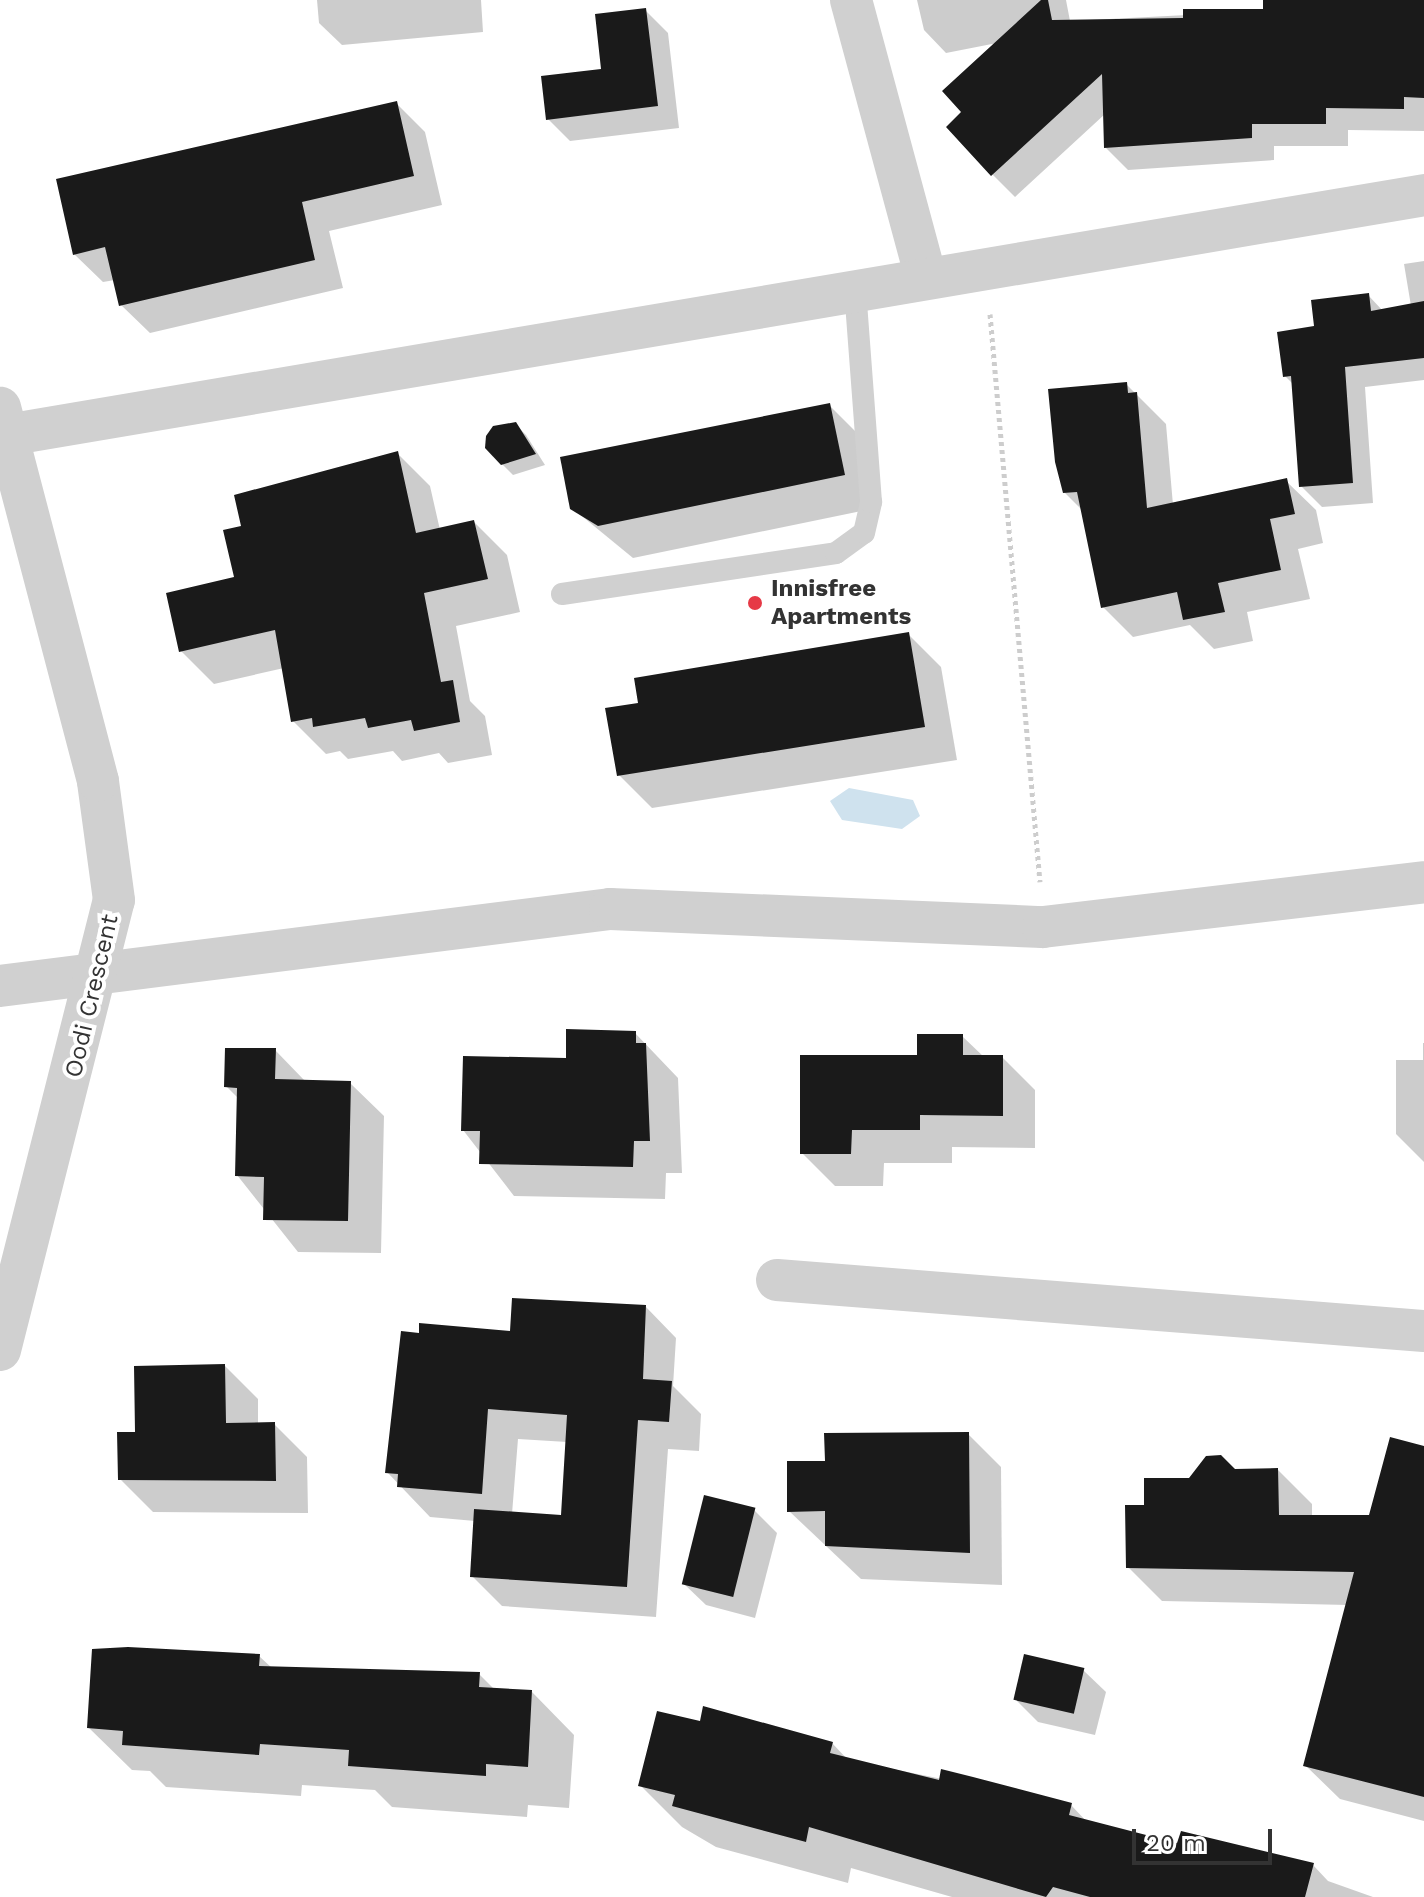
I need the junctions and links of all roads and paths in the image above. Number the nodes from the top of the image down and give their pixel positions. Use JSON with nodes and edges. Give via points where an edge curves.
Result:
{"nodes":[{"id":1,"x":851,"y":0,"type":"edge"},
{"id":2,"x":1424,"y":195,"type":"edge"},
{"id":3,"x":986,"y":272,"type":"junction"},
{"id":4,"x":925,"y":275,"type":"junction"},
{"id":5,"x":855,"y":288,"type":"junction"},
{"id":6,"x":4,"y":421,"type":"edge"},
{"id":7,"x":562,"y":594,"type":"dead end"},
{"id":8,"x":1424,"y":882,"type":"edge"},
{"id":9,"x":1043,"y":927,"type":"junction"},
{"id":10,"x":101,"y":971,"type":"junction"},
{"id":11,"x":0,"y":986,"type":"edge"},
{"id":12,"x":777,"y":1280,"type":"dead end"},
{"id":13,"x":1424,"y":1331,"type":"edge"},
{"id":14,"x":0,"y":1350,"type":"edge"}],
"edges":[{"from":1,"to":4,"type":"street"},
{"from":2,"to":3,"type":"street"},
{"from":3,"to":4,"type":"street"},
{"from":3,"to":9,"type":"path"},
{"from":4,"to":5,"type":"street"},
{"from":5,"to":6,"type":"street"},
{"from":5,"to":7,"type":"lane","via":[[871,502],[864,533],[836,553]]},
{"from":6,"to":10,"type":"street","name":"Oodi Crescent","via":[[111,840],[114,900]]},
{"from":8,"to":9,"type":"street"},
{"from":9,"to":10,"type":"street","via":[[610,909]]},
{"from":10,"to":11,"type":"street"},
{"from":10,"to":14,"type":"street","name":"Oodi Crescent"},
{"from":12,"to":13,"type":"street"}]}
